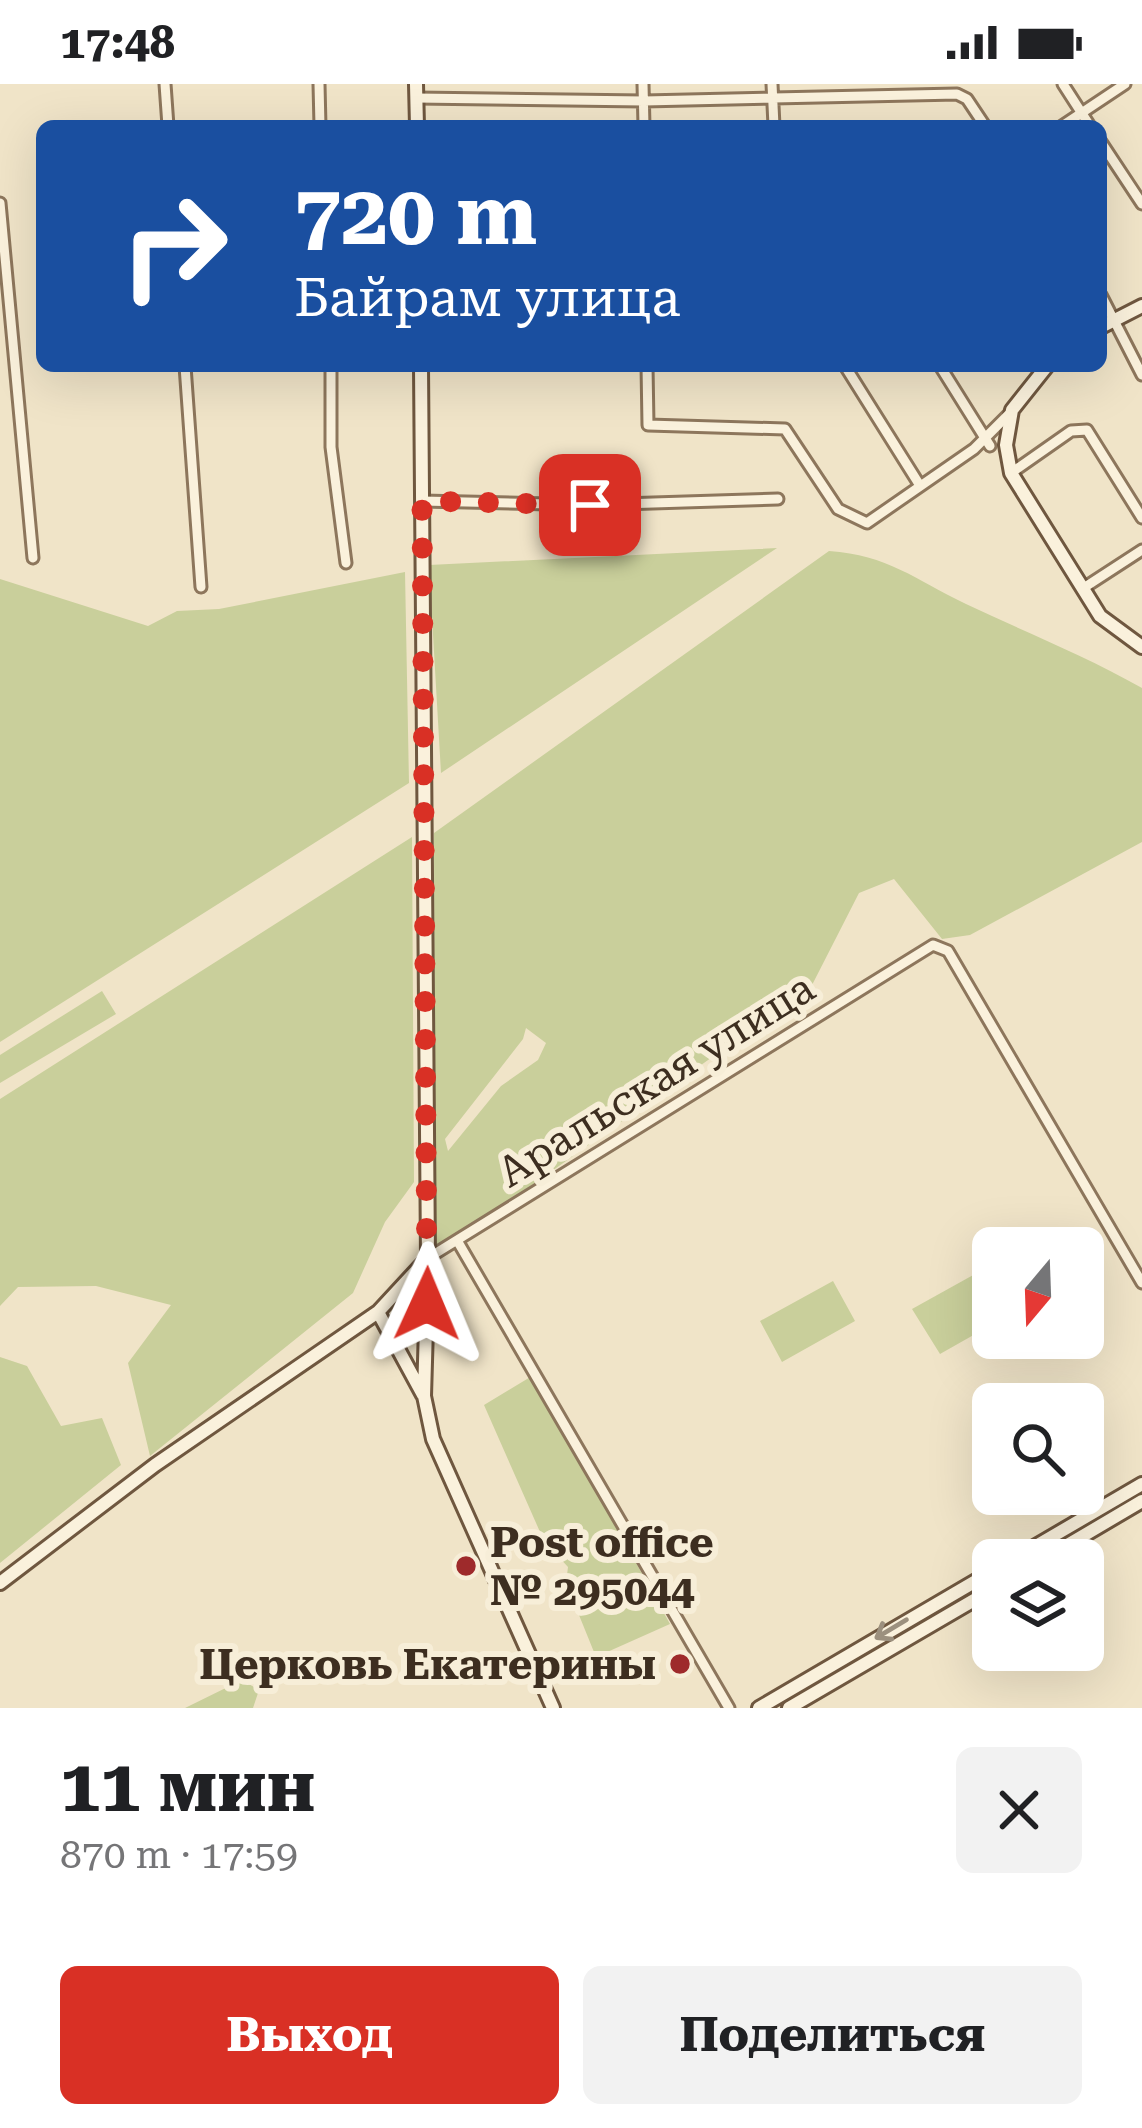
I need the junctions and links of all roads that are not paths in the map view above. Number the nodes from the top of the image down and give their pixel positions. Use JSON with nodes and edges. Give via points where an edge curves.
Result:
{"nodes":[{"id":1,"x":165,"y":84,"type":"edge"},
{"id":2,"x":319,"y":84,"type":"edge"},
{"id":3,"x":643,"y":84,"type":"edge"},
{"id":4,"x":772,"y":84,"type":"edge"},
{"id":5,"x":1063,"y":84,"type":"edge"},
{"id":6,"x":1125,"y":84,"type":"edge"},
{"id":7,"x":416,"y":91,"type":"edge"},
{"id":8,"x":769,"y":98,"type":"junction"},
{"id":9,"x":644,"y":101,"type":"junction"},
{"id":10,"x":1081,"y":112,"type":"junction"},
{"id":11,"x":168,"y":120,"type":"edge"},
{"id":12,"x":320,"y":120,"type":"edge"},
{"id":13,"x":644,"y":120,"type":"edge"},
{"id":14,"x":773,"y":120,"type":"edge"},
{"id":15,"x":981,"y":120,"type":"edge"},
{"id":16,"x":1070,"y":120,"type":"edge"},
{"id":17,"x":1086,"y":120,"type":"edge"},
{"id":18,"x":1107,"y":151,"type":"edge"},
{"id":19,"x":0,"y":202,"type":"edge"},
{"id":20,"x":1142,"y":205,"type":"edge"},
{"id":21,"x":1107,"y":304,"type":"edge"},
{"id":22,"x":1142,"y":306,"type":"edge"},
{"id":23,"x":1117,"y":320,"type":"junction"},
{"id":24,"x":1107,"y":324,"type":"edge"},
{"id":25,"x":185,"y":372,"type":"edge"},
{"id":26,"x":331,"y":372,"type":"edge"},
{"id":27,"x":421,"y":372,"type":"edge"},
{"id":28,"x":647,"y":372,"type":"edge"},
{"id":29,"x":849,"y":372,"type":"edge"},
{"id":30,"x":944,"y":372,"type":"edge"},
{"id":31,"x":1042,"y":372,"type":"edge"},
{"id":32,"x":1142,"y":375,"type":"edge"},
{"id":33,"x":1012,"y":410,"type":"junction"},
{"id":34,"x":988,"y":441,"type":"junction"},
{"id":35,"x":1006,"y":445,"type":"junction"},
{"id":36,"x":1011,"y":473,"type":"junction"},
{"id":37,"x":919,"y":484,"type":"junction"},
{"id":38,"x":778,"y":499,"type":"dead end"},
{"id":39,"x":422,"y":501,"type":"junction"},
{"id":40,"x":1142,"y":518,"type":"edge"},
{"id":41,"x":1142,"y":550,"type":"edge"},
{"id":42,"x":33,"y":558,"type":"dead end"},
{"id":43,"x":346,"y":563,"type":"dead end"},
{"id":44,"x":201,"y":587,"type":"dead end"},
{"id":45,"x":1082,"y":589,"type":"junction"},
{"id":46,"x":1142,"y":647,"type":"edge"},
{"id":47,"x":458,"y":1241,"type":"junction"},
{"id":48,"x":428,"y":1258,"type":"junction"},
{"id":49,"x":1142,"y":1282,"type":"edge"},
{"id":50,"x":378,"y":1312,"type":"junction"},
{"id":51,"x":424,"y":1396,"type":"junction"},
{"id":52,"x":1142,"y":1484,"type":"edge"},
{"id":53,"x":1142,"y":1501,"type":"edge"},
{"id":54,"x":1115,"y":1508,"type":"junction"},
{"id":55,"x":1054,"y":1539,"type":"edge"},
{"id":56,"x":1071,"y":1539,"type":"edge"},
{"id":57,"x":0,"y":1583,"type":"edge"},
{"id":58,"x":972,"y":1583,"type":"edge"},
{"id":59,"x":972,"y":1601,"type":"edge"},
{"id":60,"x":553,"y":1708,"type":"edge"},
{"id":61,"x":729,"y":1708,"type":"edge"},
{"id":62,"x":759,"y":1708,"type":"edge"},
{"id":63,"x":789,"y":1708,"type":"edge"}],
"edges":[{"from":1,"to":11,"type":"street"},
{"from":2,"to":12,"type":"street"},
{"from":3,"to":9,"type":"street"},
{"from":4,"to":8,"type":"street"},
{"from":5,"to":10,"type":"street"},
{"from":6,"to":10,"type":"street"},
{"from":7,"to":9,"type":"street"},
{"from":8,"to":9,"type":"street"},
{"from":8,"to":14,"type":"street"},
{"from":8,"to":15,"type":"street","via":[[956,94]]},
{"from":9,"to":13,"type":"street"},
{"from":10,"to":16,"type":"street"},
{"from":10,"to":17,"type":"street"},
{"from":18,"to":20,"type":"street"},
{"from":19,"to":42,"type":"street"},
{"from":21,"to":23,"type":"street"},
{"from":22,"to":23,"type":"main road"},
{"from":23,"to":24,"type":"main road"},
{"from":23,"to":32,"type":"street"},
{"from":25,"to":44,"type":"street"},
{"from":26,"to":43,"type":"street"},
{"from":27,"to":39,"type":"main road"},
{"from":28,"to":37,"type":"street","via":[[648,424],[785,429],[838,509],[867,523]]},
{"from":29,"to":37,"type":"street"},
{"from":30,"to":34,"type":"street"},
{"from":31,"to":33,"type":"main road"},
{"from":33,"to":34,"type":"street"},
{"from":33,"to":35,"type":"main road"},
{"from":34,"to":35,"type":"street"},
{"from":34,"to":37,"type":"street"},
{"from":35,"to":36,"type":"main road"},
{"from":36,"to":40,"type":"street","via":[[1071,431],[1088,430]]},
{"from":36,"to":45,"type":"main road"},
{"from":38,"to":39,"type":"street"},
{"from":39,"to":48,"type":"main road"},
{"from":41,"to":45,"type":"street"},
{"from":45,"to":46,"type":"main road","via":[[1110,626]]},
{"from":47,"to":48,"type":"street","name":"Аральская улица"},
{"from":47,"to":49,"type":"street","name":"Аральская улица","via":[[933,945],[948,951]]},
{"from":47,"to":61,"type":"street"},
{"from":48,"to":50,"type":"main road","name":"Аральская улица"},
{"from":48,"to":51,"type":"main road"},
{"from":50,"to":51,"type":"main road"},
{"from":50,"to":57,"type":"main road","name":"Аральская улица","via":[[154,1465]]},
{"from":51,"to":60,"type":"main road","via":[[433,1439]]},
{"from":52,"to":54,"type":"main road"},
{"from":53,"to":54,"type":"main road"},
{"from":54,"to":55,"type":"main road"},
{"from":54,"to":56,"type":"main road"},
{"from":58,"to":62,"type":"main road","one_way":true},
{"from":59,"to":63,"type":"main road"}]}
